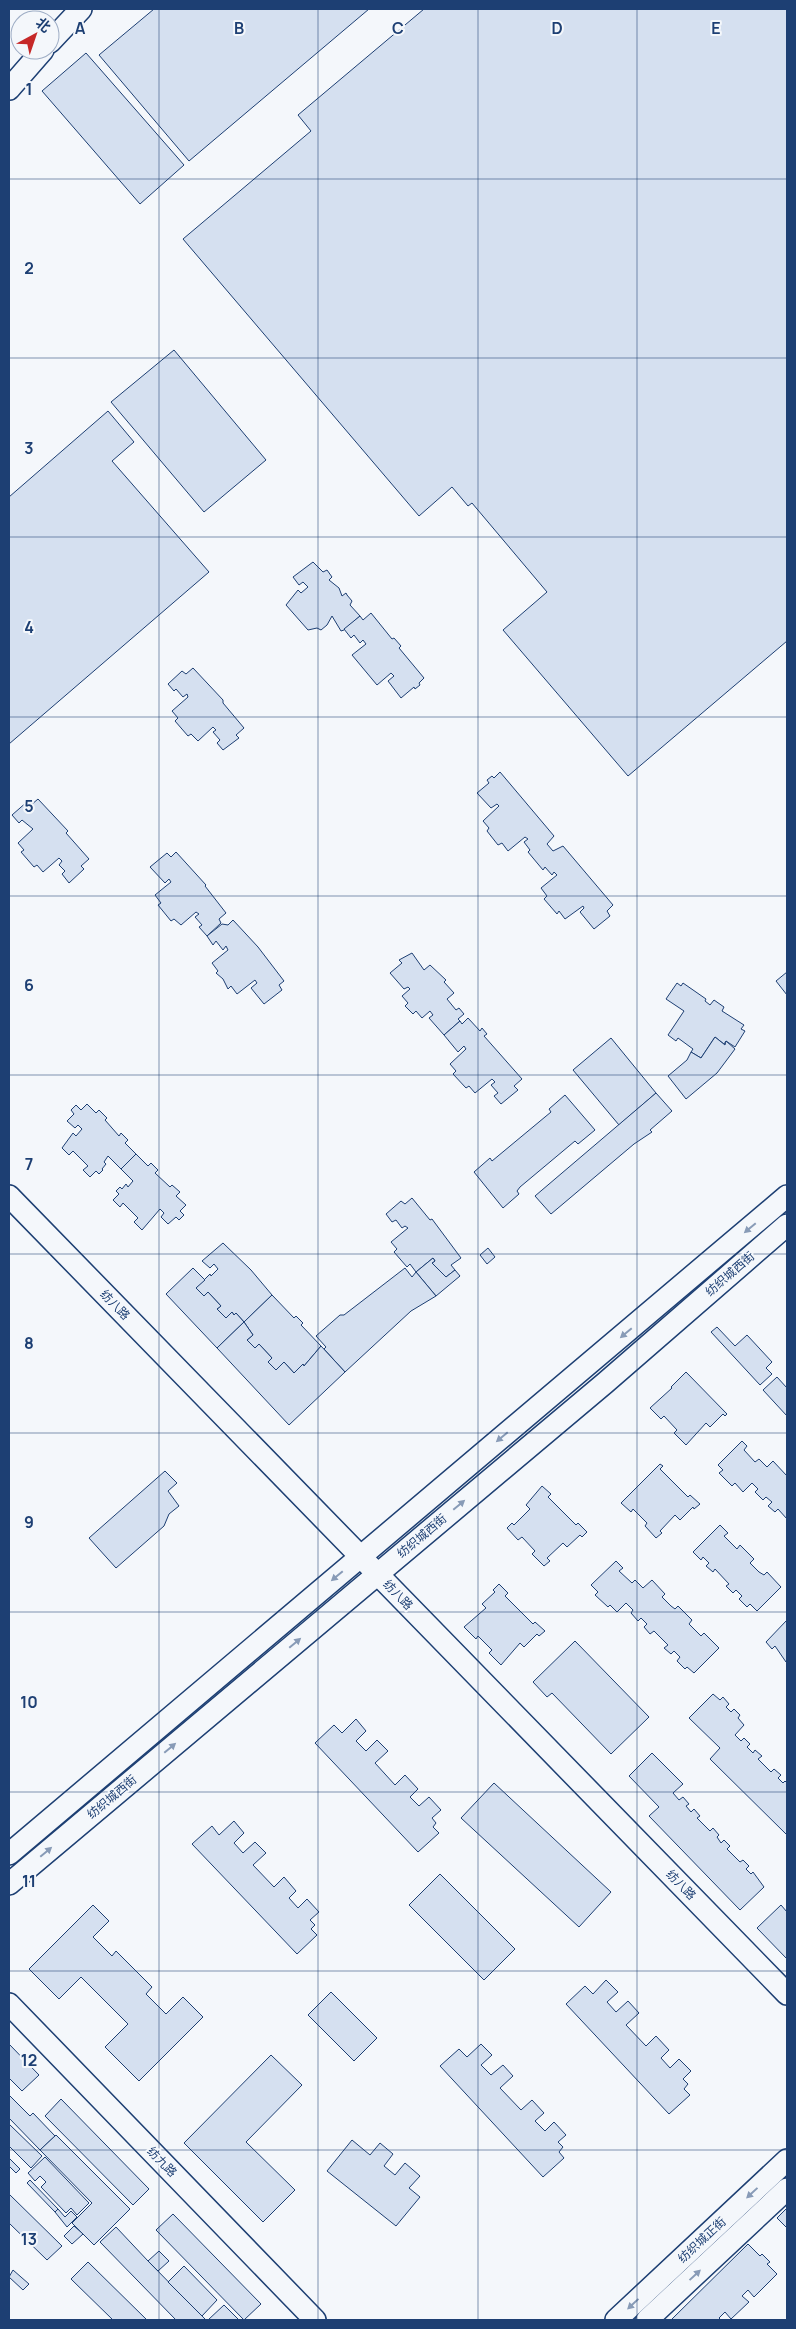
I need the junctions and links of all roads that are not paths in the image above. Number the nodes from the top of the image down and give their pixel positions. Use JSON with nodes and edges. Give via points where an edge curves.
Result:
{"nodes":[{"id":1,"x":81,"y":9,"type":"edge"},
{"id":2,"x":60,"y":31,"type":"edge"},
{"id":3,"x":34,"y":60,"type":"edge"},
{"id":4,"x":9,"y":89,"type":"edge"},
{"id":5,"x":9,"y":1196,"type":"edge"},
{"id":6,"x":787,"y":1196,"type":"edge"},
{"id":7,"x":787,"y":1225,"type":"edge"},
{"id":8,"x":360,"y":1557,"type":"junction"},
{"id":9,"x":378,"y":1574,"type":"junction"},
{"id":10,"x":9,"y":1854,"type":"edge"},
{"id":11,"x":9,"y":1884,"type":"edge"},
{"id":12,"x":787,"y":1994,"type":"edge"},
{"id":13,"x":9,"y":2004,"type":"edge"},
{"id":14,"x":787,"y":2160,"type":"edge"},
{"id":15,"x":787,"y":2189,"type":"edge"},
{"id":16,"x":315,"y":2320,"type":"edge"},
{"id":17,"x":616,"y":2320,"type":"edge"},
{"id":18,"x":647,"y":2320,"type":"edge"}],
"edges":[{"from":1,"to":2,"type":"street"},
{"from":3,"to":4,"type":"street"},
{"from":5,"to":8,"type":"street","name":"纺八路"},
{"from":6,"to":8,"type":"street","name":"纺织城西街","one_way":true},
{"from":9,"to":7,"type":"street","name":"纺织城西街","one_way":true},
{"from":8,"to":9,"type":"street","name":"纺八路"},
{"from":8,"to":10,"type":"street","name":"纺织城西街","one_way":true},
{"from":11,"to":9,"type":"street","name":"纺织城西街","one_way":true},
{"from":9,"to":12,"type":"street","name":"纺八路"},
{"from":13,"to":16,"type":"street","name":"纺九路"},
{"from":14,"to":17,"type":"street","name":"纺织城正街","one_way":true},
{"from":18,"to":15,"type":"street","name":"纺织城正街","one_way":true}]}
